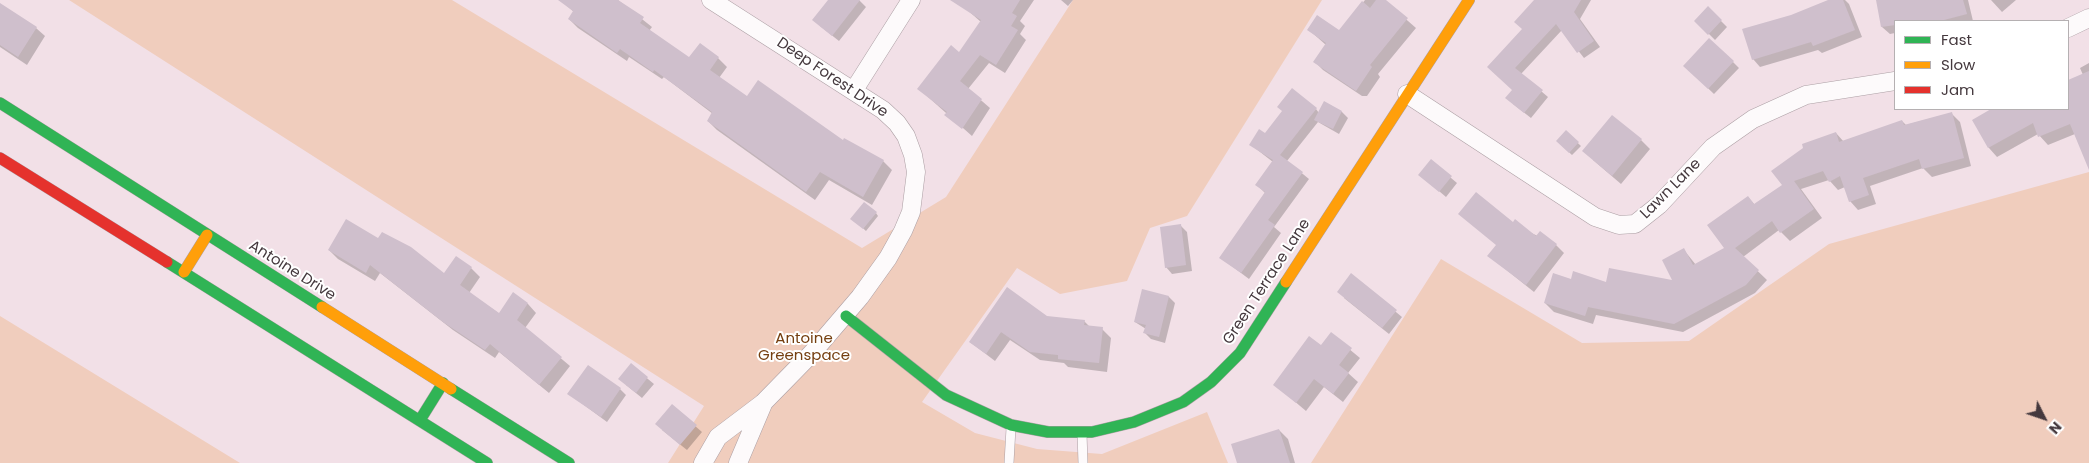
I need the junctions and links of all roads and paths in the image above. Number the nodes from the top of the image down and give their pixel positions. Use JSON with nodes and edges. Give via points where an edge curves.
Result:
{"nodes":[{"id":1,"x":711,"y":0,"type":"edge"},
{"id":2,"x":912,"y":0,"type":"edge"},
{"id":3,"x":1469,"y":0,"type":"edge"},
{"id":4,"x":2089,"y":18,"type":"edge"},
{"id":5,"x":2069,"y":28,"type":"edge"},
{"id":6,"x":1894,"y":81,"type":"edge"},
{"id":7,"x":854,"y":90,"type":"junction"},
{"id":8,"x":1406,"y":94,"type":"junction"},
{"id":9,"x":0,"y":103,"type":"edge"},
{"id":10,"x":0,"y":158,"type":"edge"},
{"id":11,"x":207,"y":235,"type":"junction"},
{"id":12,"x":184,"y":272,"type":"junction"},
{"id":13,"x":846,"y":316,"type":"junction"},
{"id":14,"x":443,"y":383,"type":"junction"},
{"id":15,"x":763,"y":403,"type":"junction"},
{"id":16,"x":420,"y":420,"type":"junction"},
{"id":17,"x":1011,"y":425,"type":"junction"},
{"id":18,"x":1082,"y":432,"type":"junction"},
{"id":19,"x":487,"y":463,"type":"edge"},
{"id":20,"x":568,"y":463,"type":"edge"},
{"id":21,"x":703,"y":463,"type":"edge"},
{"id":22,"x":738,"y":463,"type":"edge"},
{"id":23,"x":1009,"y":463,"type":"edge"},
{"id":24,"x":1083,"y":463,"type":"edge"}],
"edges":[{"from":1,"to":7,"type":"street","name":"Deep Forest Drive"},
{"from":2,"to":7,"type":"street"},
{"from":3,"to":8,"type":"main road","name":"Green Terrace Lane"},
{"from":4,"to":5,"type":"street"},
{"from":6,"to":8,"type":"street","name":"Lawn Lane","via":[[1806,95],[1753,119],[1713,147],[1659,205],[1636,224],[1619,225],[1595,217]]},
{"from":7,"to":13,"type":"street","name":"Deep Forest Drive","via":[[897,123],[914,154],[916,172],[911,212],[888,258]]},
{"from":8,"to":18,"type":"main road","name":"Green Terrace Lane","via":[[1240,353],[1212,382],[1183,402],[1134,422]]},
{"from":9,"to":11,"type":"main road","name":"Antoine Drive"},
{"from":10,"to":12,"type":"main road"},
{"from":11,"to":12,"type":"main road"},
{"from":11,"to":14,"type":"main road","name":"Antoine Drive"},
{"from":12,"to":16,"type":"main road"},
{"from":13,"to":15,"type":"street","name":"Deep Forest Drive"},
{"from":13,"to":17,"type":"main road","name":"Green Terrace Lane","via":[[946,395]]},
{"from":14,"to":16,"type":"main road"},
{"from":14,"to":20,"type":"main road","name":"Antoine Drive"},
{"from":15,"to":21,"type":"street","via":[[718,438]]},
{"from":15,"to":22,"type":"street"},
{"from":16,"to":19,"type":"main road"},
{"from":17,"to":18,"type":"main road","name":"Green Terrace Lane","via":[[1048,432]]},
{"from":17,"to":23,"type":"lane"},
{"from":18,"to":24,"type":"lane"}]}
